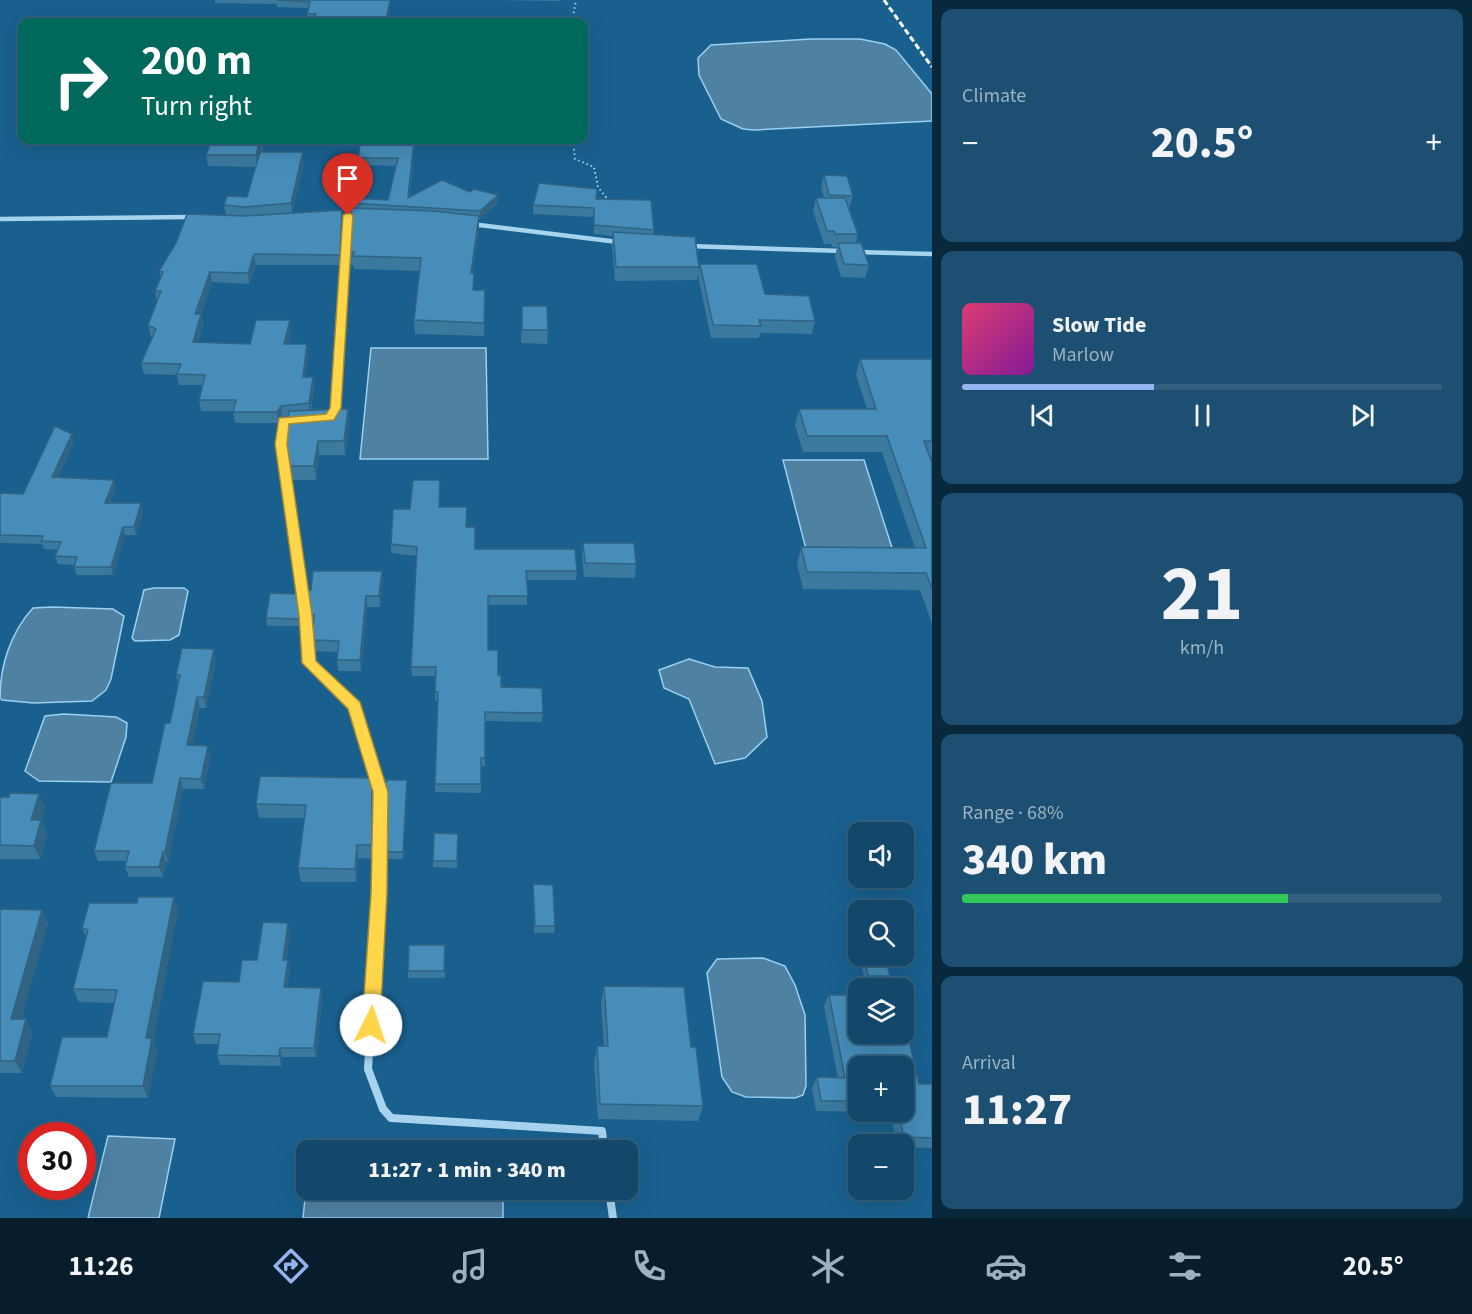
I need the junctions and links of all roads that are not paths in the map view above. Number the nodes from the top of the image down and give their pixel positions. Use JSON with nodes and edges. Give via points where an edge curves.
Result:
{"nodes":[{"id":1,"x":340,"y":215,"type":"edge"},
{"id":2,"x":348,"y":215,"type":"junction"},
{"id":3,"x":359,"y":216,"type":"edge"},
{"id":4,"x":196,"y":218,"type":"edge"},
{"id":5,"x":0,"y":219,"type":"edge"},
{"id":6,"x":469,"y":223,"type":"edge"},
{"id":7,"x":623,"y":242,"type":"edge"},
{"id":8,"x":680,"y":245,"type":"edge"},
{"id":9,"x":932,"y":254,"type":"edge"},
{"id":10,"x":318,"y":418,"type":"edge"},
{"id":11,"x":307,"y":419,"type":"edge"},
{"id":12,"x":603,"y":1140,"type":"edge"},
{"id":13,"x":610,"y":1200,"type":"edge"},
{"id":14,"x":613,"y":1218,"type":"edge"}],
"edges":[{"from":1,"to":2,"type":"street"},
{"from":2,"to":3,"type":"street"},
{"from":2,"to":10,"type":"street","via":[[336,408],[330,417]]},
{"from":4,"to":5,"type":"street"},
{"from":6,"to":7,"type":"street"},
{"from":8,"to":9,"type":"street"},
{"from":11,"to":12,"type":"street","via":[[284,421],[281,444],[309,663],[355,706],[380,792],[379,893],[368,1069],[383,1108],[391,1118],[602,1131]]},
{"from":13,"to":14,"type":"street"}]}
